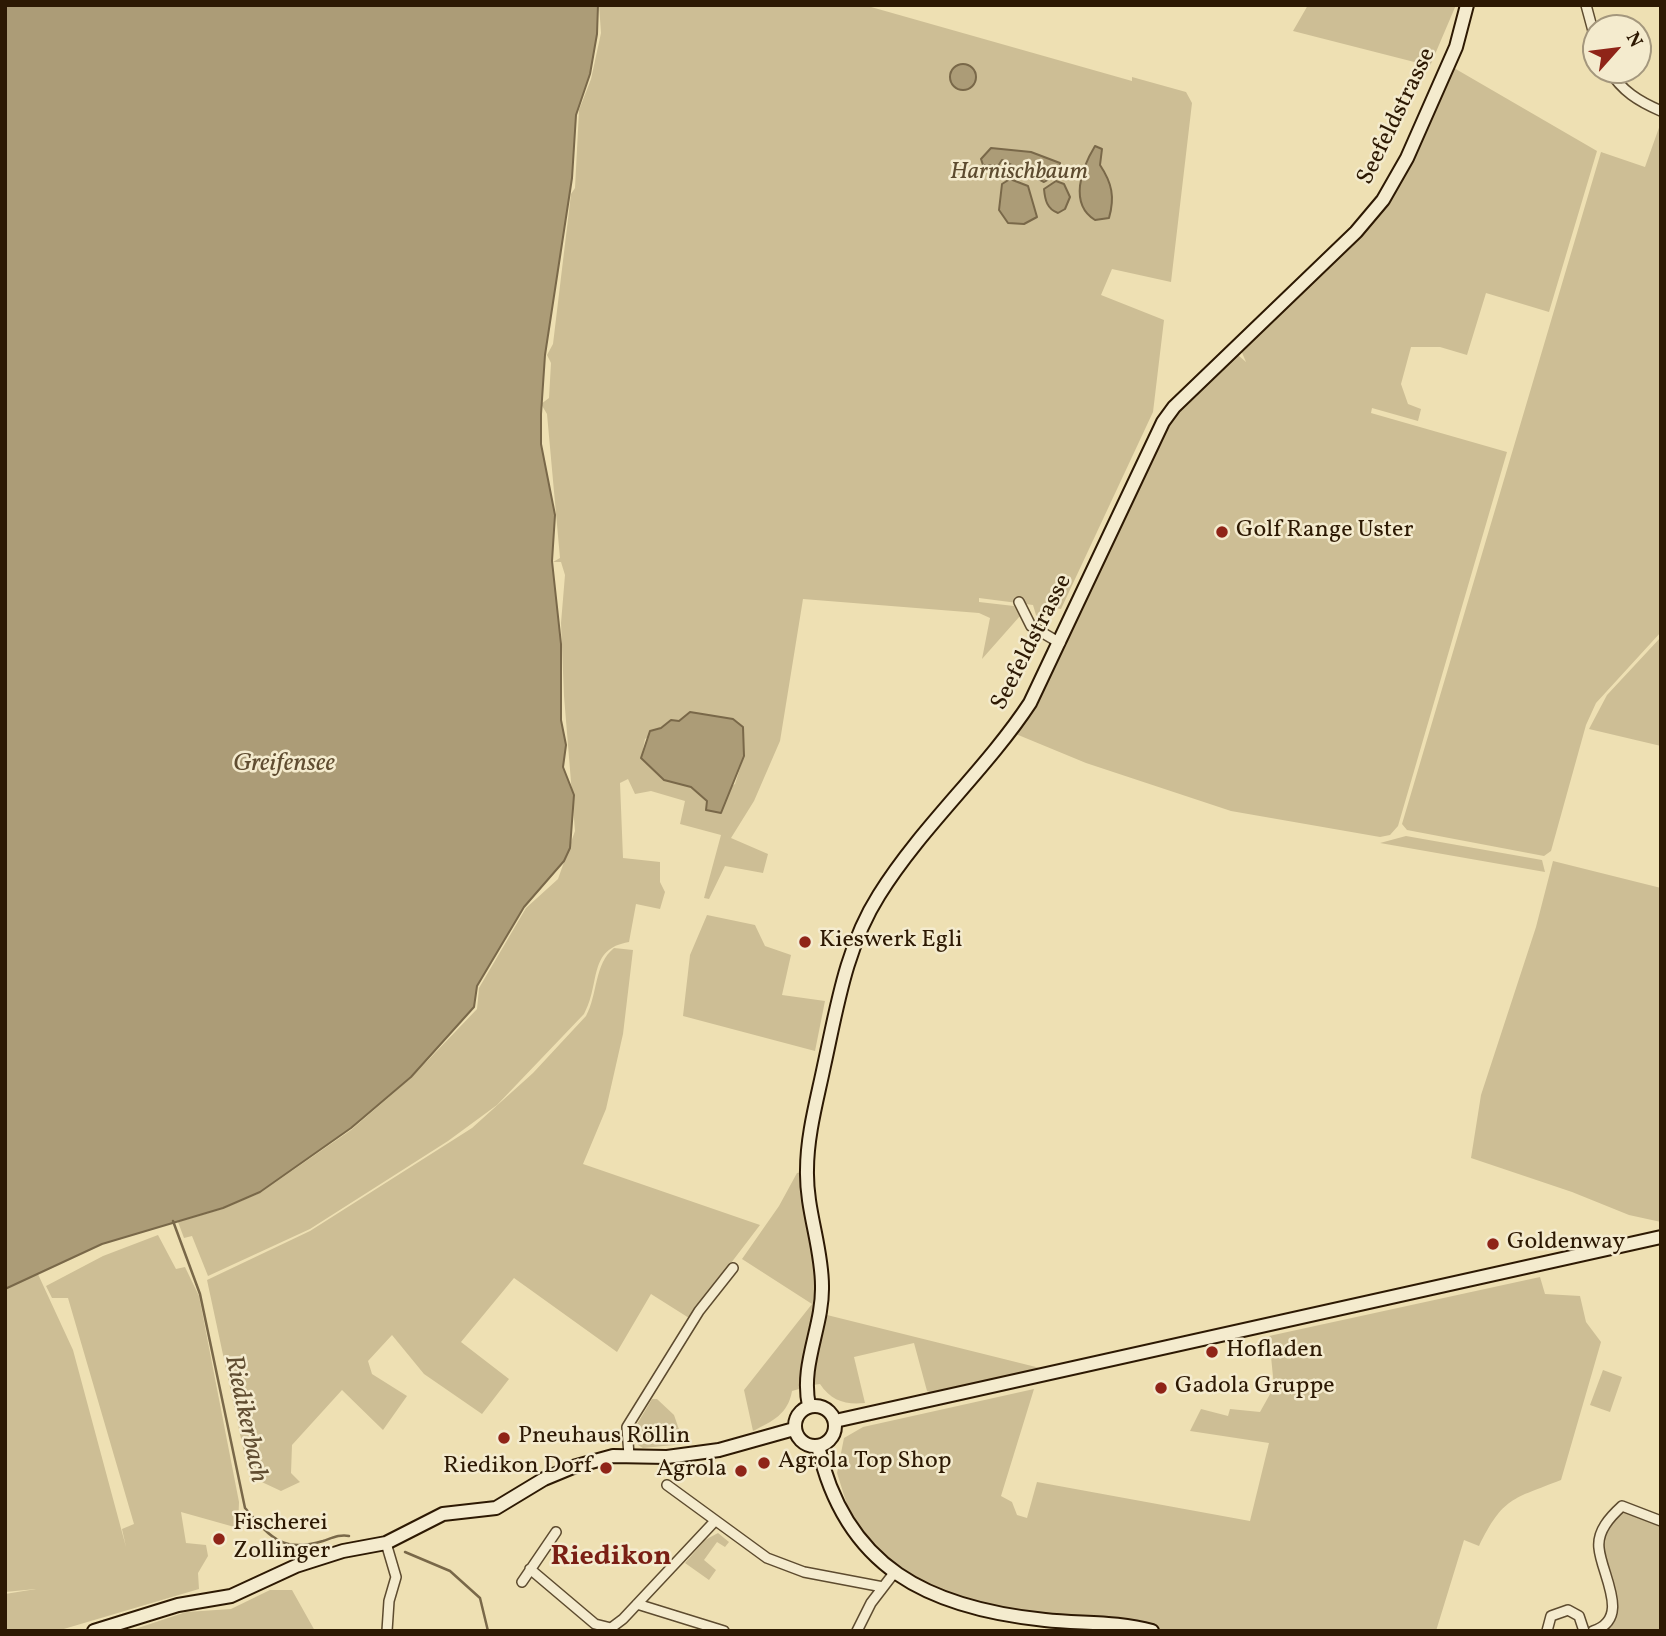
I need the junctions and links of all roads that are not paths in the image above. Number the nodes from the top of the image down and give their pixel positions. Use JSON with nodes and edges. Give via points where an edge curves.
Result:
{"nodes":[{"id":1,"x":1467,"y":5,"type":"edge"},
{"id":2,"x":1618,"y":84,"type":"edge"},
{"id":3,"x":1661,"y":111,"type":"edge"},
{"id":4,"x":1019,"y":602,"type":"dead end"},
{"id":5,"x":1060,"y":643,"type":"junction"},
{"id":6,"x":1661,"y":1237,"type":"edge"},
{"id":7,"x":733,"y":1268,"type":"dead end"},
{"id":8,"x":810,"y":1406,"type":"junction"},
{"id":9,"x":835,"y":1421,"type":"junction"},
{"id":10,"x":794,"y":1429,"type":"junction"},
{"id":11,"x":818,"y":1446,"type":"junction"},
{"id":12,"x":629,"y":1456,"type":"junction"},
{"id":13,"x":667,"y":1485,"type":"dead end"},
{"id":14,"x":1661,"y":1521,"type":"edge"},
{"id":15,"x":714,"y":1522,"type":"junction"},
{"id":16,"x":556,"y":1532,"type":"dead end"},
{"id":17,"x":386,"y":1543,"type":"junction"},
{"id":18,"x":530,"y":1569,"type":"junction"},
{"id":19,"x":894,"y":1573,"type":"junction"},
{"id":20,"x":522,"y":1583,"type":"dead end"},
{"id":21,"x":883,"y":1587,"type":"junction"},
{"id":22,"x":637,"y":1604,"type":"junction"},
{"id":23,"x":94,"y":1631,"type":"edge"},
{"id":24,"x":387,"y":1631,"type":"edge"},
{"id":25,"x":724,"y":1631,"type":"edge"},
{"id":26,"x":857,"y":1631,"type":"edge"},
{"id":27,"x":1152,"y":1631,"type":"edge"},
{"id":28,"x":1547,"y":1631,"type":"edge"},
{"id":29,"x":1584,"y":1631,"type":"edge"},
{"id":30,"x":1592,"y":1631,"type":"edge"}],
"edges":[{"from":1,"to":5,"type":"street","name":"Seefeldstrasse","via":[[1456,47],[1392,186],[1356,232],[1163,422]]},
{"from":2,"to":3,"type":"street"},
{"from":4,"to":5,"type":"street","via":[[1031,626]]},
{"from":5,"to":8,"type":"street","name":"Seefeldstrasse","via":[[1010,732],[879,894],[850,957],[808,1144],[808,1195],[822,1284],[822,1306],[807,1371]]},
{"from":6,"to":9,"type":"street"},
{"from":7,"to":12,"type":"street","via":[[699,1311],[627,1427]]},
{"from":8,"to":9,"type":"street","via":[[828,1410]]},
{"from":8,"to":10,"type":"street","via":[[796,1417]]},
{"from":9,"to":11,"type":"street","via":[[830,1440]]},
{"from":10,"to":11,"type":"street","via":[[806,1444]]},
{"from":10,"to":12,"type":"street","via":[[719,1450],[667,1457]]},
{"from":11,"to":19,"type":"street","via":[[845,1518]]},
{"from":12,"to":17,"type":"street","via":[[566,1469],[503,1505],[443,1514]]},
{"from":13,"to":15,"type":"street"},
{"from":14,"to":30,"type":"street","via":[[1622,1506],[1606,1523],[1599,1549],[1612,1591],[1612,1614],[1601,1628]]},
{"from":15,"to":21,"type":"street","via":[[749,1548],[787,1567]]},
{"from":15,"to":22,"type":"street"},
{"from":16,"to":18,"type":"street"},
{"from":17,"to":23,"type":"street","via":[[296,1566],[230,1596],[178,1605]]},
{"from":17,"to":24,"type":"street","via":[[396,1577]]},
{"from":18,"to":20,"type":"street"},
{"from":18,"to":22,"type":"street","via":[[603,1628],[618,1624]]},
{"from":19,"to":21,"type":"street"},
{"from":19,"to":27,"type":"street","via":[[954,1603],[1044,1620]]},
{"from":21,"to":26,"type":"street"},
{"from":22,"to":25,"type":"street"},
{"from":28,"to":29,"type":"street","via":[[1551,1616],[1568,1610],[1579,1616]]}]}
